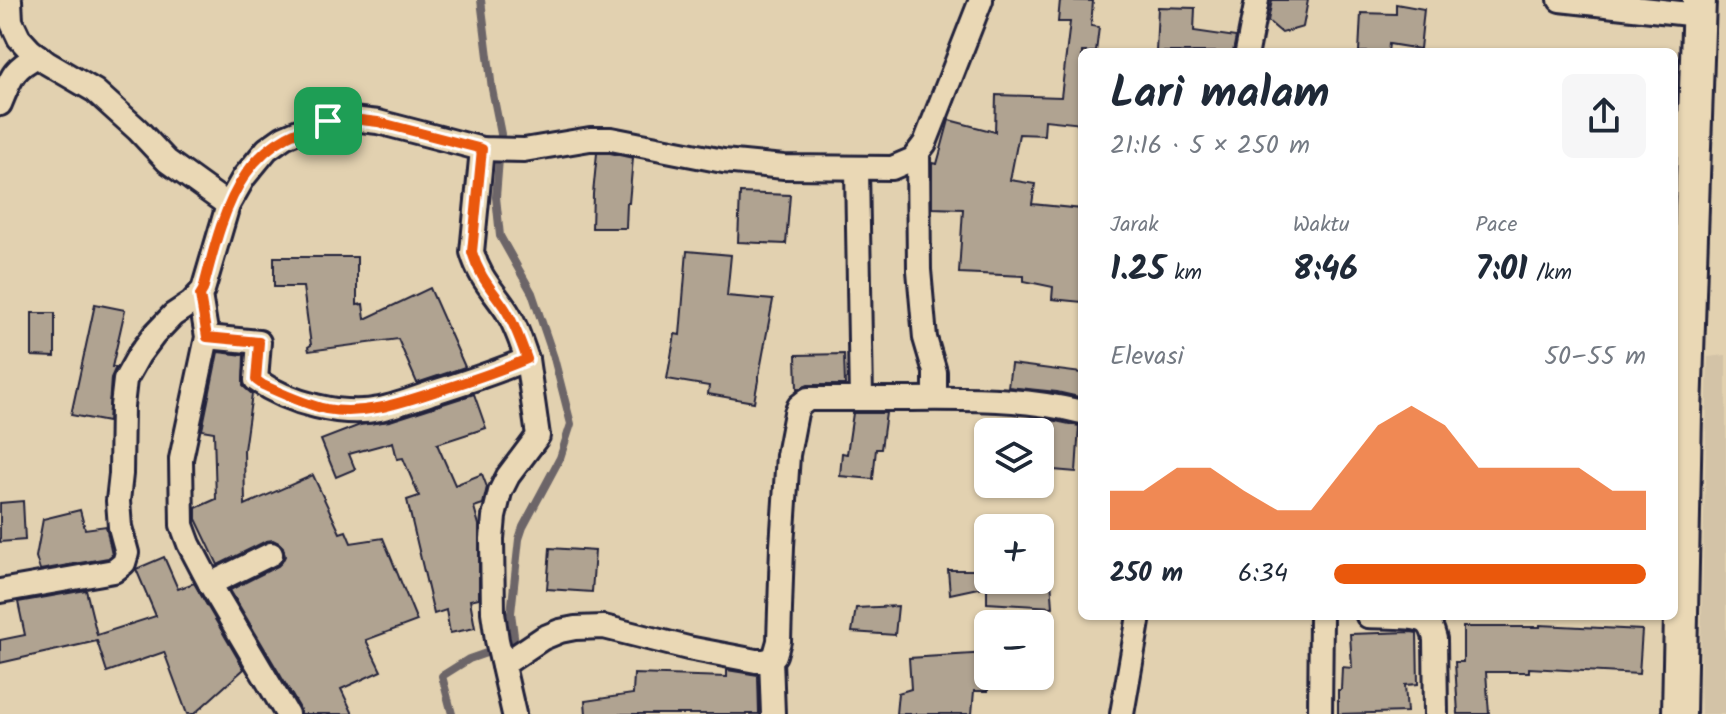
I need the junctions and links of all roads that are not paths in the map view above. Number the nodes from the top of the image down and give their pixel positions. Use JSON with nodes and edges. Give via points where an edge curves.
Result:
{"nodes":[{"id":1,"x":10,"y":0,"type":"edge"},
{"id":2,"x":981,"y":0,"type":"edge"},
{"id":3,"x":1257,"y":0,"type":"edge"},
{"id":4,"x":1560,"y":0,"type":"edge"},
{"id":5,"x":1699,"y":8,"type":"edge"},
{"id":6,"x":1248,"y":48,"type":"edge"},
{"id":7,"x":38,"y":56,"type":"junction"},
{"id":8,"x":0,"y":104,"type":"edge"},
{"id":9,"x":482,"y":149,"type":"junction"},
{"id":10,"x":918,"y":153,"type":"junction"},
{"id":11,"x":857,"y":169,"type":"junction"},
{"id":12,"x":228,"y":205,"type":"junction"},
{"id":13,"x":200,"y":295,"type":"junction"},
{"id":14,"x":207,"y":337,"type":"junction"},
{"id":15,"x":527,"y":359,"type":"junction"},
{"id":16,"x":935,"y":398,"type":"junction"},
{"id":17,"x":861,"y":399,"type":"junction"},
{"id":18,"x":1078,"y":411,"type":"edge"},
{"id":19,"x":271,"y":554,"type":"dead end"},
{"id":20,"x":210,"y":584,"type":"junction"},
{"id":21,"x":0,"y":591,"type":"edge"},
{"id":22,"x":1138,"y":620,"type":"edge"},
{"id":23,"x":1321,"y":620,"type":"edge"},
{"id":24,"x":1421,"y":620,"type":"edge"},
{"id":25,"x":771,"y":659,"type":"junction"},
{"id":26,"x":503,"y":665,"type":"junction"},
{"id":27,"x":287,"y":714,"type":"edge"},
{"id":28,"x":514,"y":714,"type":"edge"},
{"id":29,"x":773,"y":714,"type":"edge"},
{"id":30,"x":1122,"y":714,"type":"edge"},
{"id":31,"x":1320,"y":714,"type":"edge"},
{"id":32,"x":1436,"y":714,"type":"edge"},
{"id":33,"x":1679,"y":714,"type":"edge"}],
"edges":[{"from":1,"to":7,"type":"street","via":[[19,38]]},
{"from":2,"to":10,"type":"street"},
{"from":3,"to":6,"type":"street"},
{"from":4,"to":5,"type":"street"},
{"from":5,"to":33,"type":"street"},
{"from":7,"to":8,"type":"street","via":[[13,74]]},
{"from":7,"to":12,"type":"street","via":[[95,91],[167,161]]},
{"from":9,"to":11,"type":"street","via":[[524,150],[611,139],[723,161]]},
{"from":9,"to":12,"type":"street","via":[[378,122],[328,121],[267,149]]},
{"from":9,"to":15,"type":"street","via":[[472,252]]},
{"from":10,"to":11,"type":"street","via":[[892,168]]},
{"from":10,"to":16,"type":"street","via":[[919,270]]},
{"from":11,"to":17,"type":"street"},
{"from":12,"to":13,"type":"street"},
{"from":13,"to":14,"type":"street"},
{"from":13,"to":21,"type":"street","via":[[154,335],[125,380],[118,501],[124,563],[114,571]]},
{"from":14,"to":15,"type":"street","via":[[259,342],[256,380],[307,404],[350,412],[380,409]]},
{"from":14,"to":20,"type":"street","via":[[181,459],[182,525]]},
{"from":15,"to":26,"type":"street","via":[[538,436],[500,492],[493,528],[493,612]]},
{"from":16,"to":17,"type":"street"},
{"from":16,"to":18,"type":"street","via":[[1030,402]]},
{"from":17,"to":25,"type":"street","via":[[808,399],[796,413],[787,470],[779,641]]},
{"from":19,"to":20,"type":"street"},
{"from":20,"to":27,"type":"street"},
{"from":22,"to":30,"type":"street"},
{"from":23,"to":31,"type":"street"},
{"from":24,"to":32,"type":"street","via":[[1435,639]]},
{"from":25,"to":26,"type":"street","via":[[740,659],[604,627],[560,631]]},
{"from":25,"to":29,"type":"street"},
{"from":26,"to":28,"type":"street"}]}
